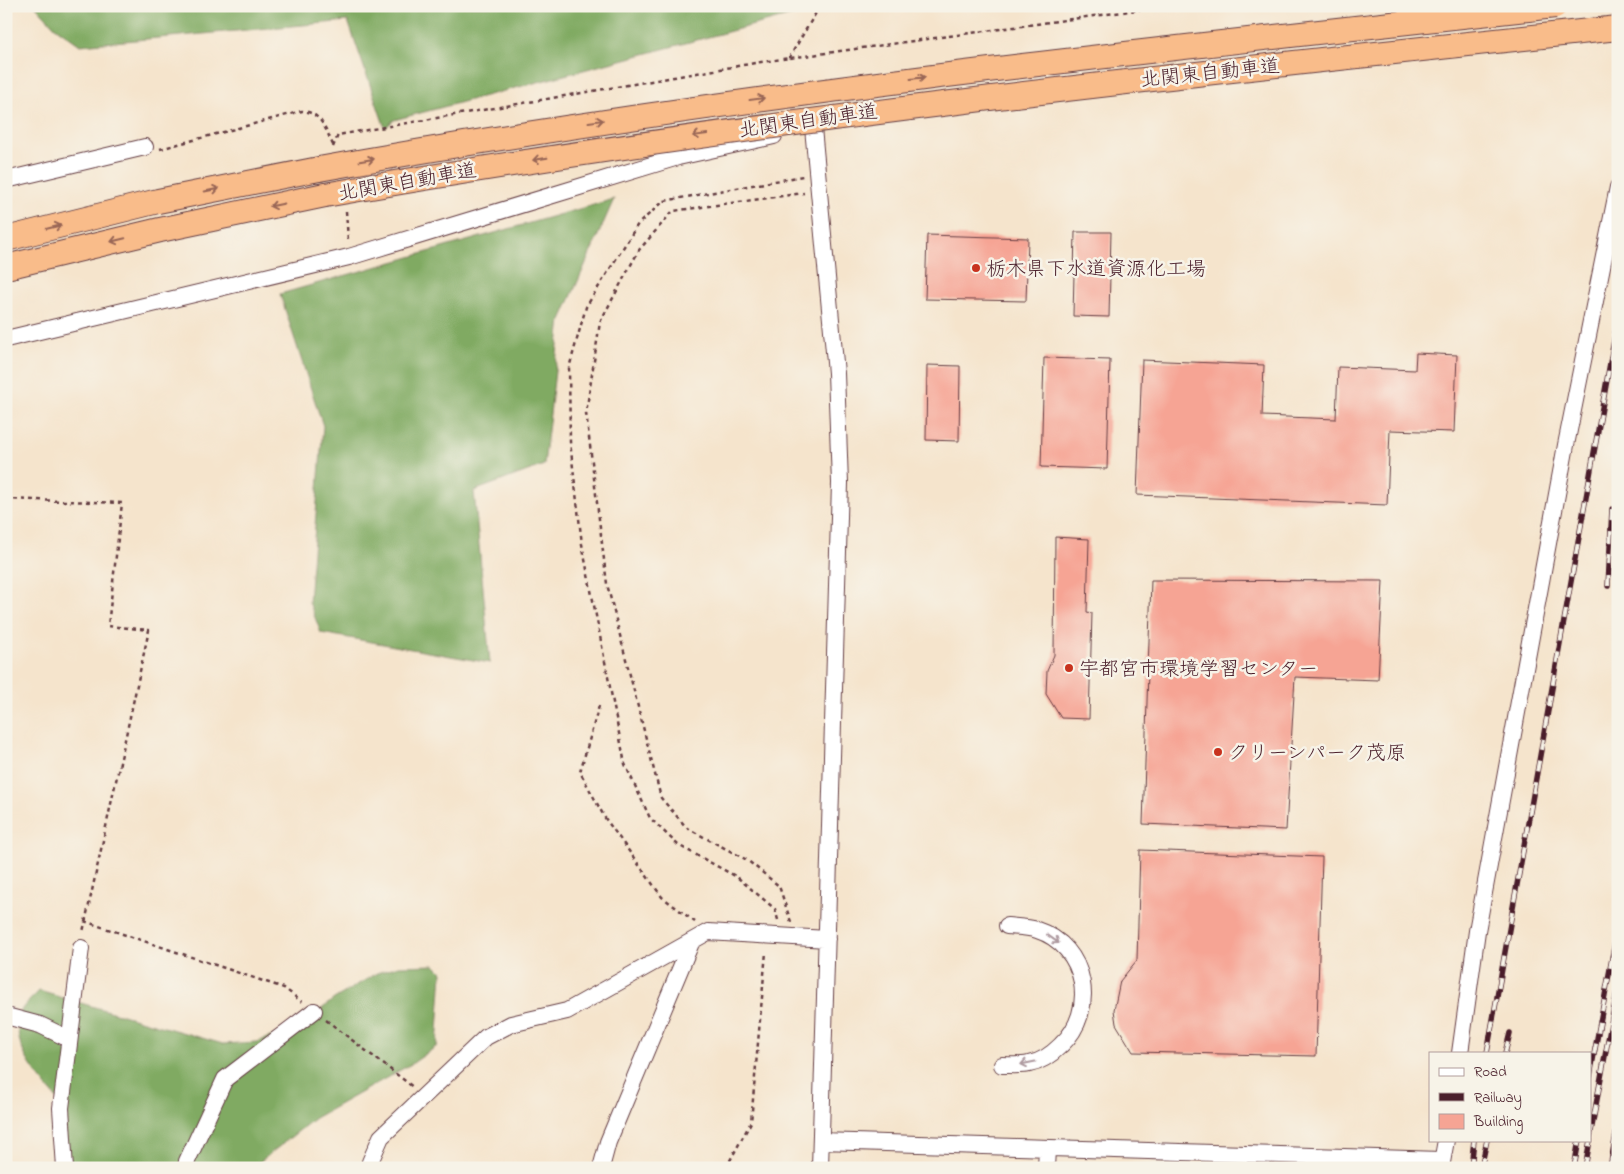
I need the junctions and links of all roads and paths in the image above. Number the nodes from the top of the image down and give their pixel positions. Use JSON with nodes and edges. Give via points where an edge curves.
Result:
{"nodes":[{"id":1,"x":820,"y":6,"type":"edge"},
{"id":2,"x":1166,"y":6,"type":"edge"},
{"id":3,"x":1555,"y":6,"type":"edge"},
{"id":4,"x":1618,"y":28,"type":"edge"},
{"id":5,"x":1618,"y":34,"type":"edge"},
{"id":6,"x":789,"y":58,"type":"junction"},
{"id":7,"x":813,"y":128,"type":"junction"},
{"id":8,"x":333,"y":145,"type":"junction"},
{"id":9,"x":145,"y":147,"type":"joint"},
{"id":10,"x":327,"y":162,"type":"junction"},
{"id":11,"x":817,"y":173,"type":"junction"},
{"id":12,"x":6,"y":180,"type":"edge"},
{"id":13,"x":1618,"y":187,"type":"edge"},
{"id":14,"x":819,"y":191,"type":"junction"},
{"id":15,"x":334,"y":199,"type":"junction"},
{"id":16,"x":6,"y":239,"type":"edge"},
{"id":17,"x":349,"y":257,"type":"junction"},
{"id":18,"x":6,"y":267,"type":"edge"},
{"id":19,"x":6,"y":339,"type":"edge"},
{"id":20,"x":6,"y":499,"type":"edge"},
{"id":21,"x":599,"y":706,"type":"dead end"},
{"id":22,"x":1007,"y":926,"type":"dead end"},
{"id":23,"x":708,"y":932,"type":"junction"},
{"id":24,"x":782,"y":936,"type":"junction"},
{"id":25,"x":827,"y":939,"type":"junction"},
{"id":26,"x":691,"y":943,"type":"junction"},
{"id":27,"x":81,"y":948,"type":"dead end"},
{"id":28,"x":314,"y":1011,"type":"junction"},
{"id":29,"x":6,"y":1016,"type":"edge"},
{"id":30,"x":70,"y":1039,"type":"junction"},
{"id":31,"x":1460,"y":1052,"type":"edge"},
{"id":32,"x":1002,"y":1066,"type":"dead end"},
{"id":33,"x":425,"y":1096,"type":"junction"},
{"id":34,"x":821,"y":1141,"type":"junction"},
{"id":35,"x":1446,"y":1142,"type":"edge"},
{"id":36,"x":1047,"y":1148,"type":"junction"},
{"id":37,"x":1389,"y":1164,"type":"edge"},
{"id":38,"x":1441,"y":1164,"type":"edge"},
{"id":39,"x":65,"y":1168,"type":"edge"},
{"id":40,"x":186,"y":1168,"type":"edge"},
{"id":41,"x":370,"y":1168,"type":"edge"},
{"id":42,"x":601,"y":1168,"type":"edge"},
{"id":43,"x":726,"y":1168,"type":"edge"},
{"id":44,"x":820,"y":1168,"type":"edge"},
{"id":45,"x":1046,"y":1168,"type":"edge"}],
"edges":[{"from":1,"to":6,"type":"path"},
{"from":2,"to":6,"type":"path"},
{"from":10,"to":3,"type":"highway","name":"北関東自動車道","one_way":true,"bridge":true,"via":[[780,95]]},
{"from":4,"to":15,"type":"highway","name":"北関東自動車道","one_way":true,"bridge":true,"via":[[887,110],[583,152]]},
{"from":5,"to":7,"type":"street"},
{"from":6,"to":8,"type":"path","via":[[338,134]]},
{"from":7,"to":11,"type":"street"},
{"from":7,"to":17,"type":"street","via":[[678,157]]},
{"from":8,"to":9,"type":"path","via":[[317,117],[302,111],[151,151]]},
{"from":8,"to":10,"type":"path"},
{"from":9,"to":12,"type":"street"},
{"from":16,"to":10,"type":"highway","name":"北関東自動車道","one_way":true},
{"from":11,"to":14,"type":"street"},
{"from":11,"to":24,"type":"path","via":[[664,201],[638,224],[586,307],[570,368],[570,442],[582,544],[625,764],[650,818],[678,844],[737,877],[775,910]]},
{"from":13,"to":31,"type":"street","via":[[1566,445],[1477,931]]},
{"from":14,"to":24,"type":"path","via":[[673,211],[640,250],[600,322],[586,412],[608,584],[661,798],[687,828],[747,860],[779,886]]},
{"from":14,"to":25,"type":"street","via":[[836,373],[840,483]]},
{"from":15,"to":17,"type":"path","via":[[348,222]]},
{"from":15,"to":18,"type":"highway","name":"北関東自動車道","one_way":true,"via":[[160,230]]},
{"from":17,"to":19,"type":"street"},
{"from":20,"to":28,"type":"path","via":[[122,502],[108,626],[149,630],[84,921],[284,988]]},
{"from":21,"to":23,"type":"path","via":[[580,772],[605,818],[662,898]]},
{"from":22,"to":32,"type":"street","one_way":true,"via":[[1037,930],[1062,946],[1078,969],[1084,984],[1084,1000],[1075,1030],[1054,1052],[1030,1064]]},
{"from":23,"to":24,"type":"street"},
{"from":23,"to":26,"type":"street"},
{"from":24,"to":25,"type":"street"},
{"from":24,"to":43,"type":"path","via":[[751,1122]]},
{"from":25,"to":34,"type":"street"},
{"from":26,"to":33,"type":"street","via":[[567,1010],[511,1024],[486,1037]]},
{"from":26,"to":42,"type":"street","via":[[608,1142]]},
{"from":27,"to":30,"type":"street"},
{"from":28,"to":33,"type":"path"},
{"from":28,"to":40,"type":"street","via":[[225,1079]]},
{"from":29,"to":30,"type":"street","via":[[40,1025]]},
{"from":30,"to":39,"type":"street","via":[[61,1108]]},
{"from":33,"to":41,"type":"street","via":[[381,1137]]},
{"from":34,"to":36,"type":"street"},
{"from":34,"to":44,"type":"street"},
{"from":35,"to":38,"type":"street"},
{"from":36,"to":37,"type":"street"},
{"from":36,"to":45,"type":"street"},
{"from":37,"to":38,"type":"street"}]}
